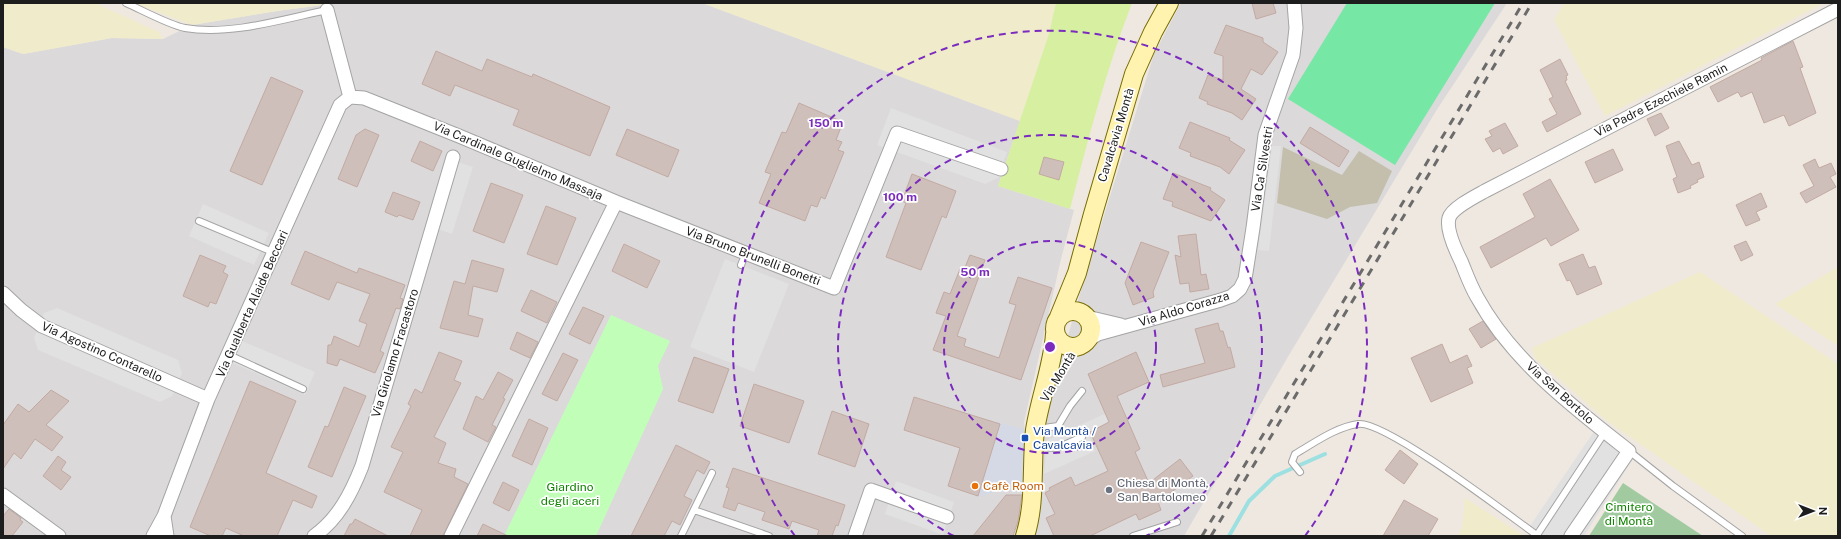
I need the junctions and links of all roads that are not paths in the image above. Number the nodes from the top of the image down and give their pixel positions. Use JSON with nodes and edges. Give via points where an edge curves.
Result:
{"nodes":[{"id":1,"x":126,"y":3,"type":"edge"},
{"id":2,"x":1170,"y":3,"type":"edge"},
{"id":3,"x":1294,"y":3,"type":"edge"},
{"id":4,"x":1838,"y":9,"type":"edge"},
{"id":5,"x":327,"y":10,"type":"joint"},
{"id":6,"x":350,"y":97,"type":"junction"},
{"id":7,"x":453,"y":157,"type":"dead end"},
{"id":8,"x":1001,"y":169,"type":"dead end"},
{"id":9,"x":1485,"y":191,"type":"joint"},
{"id":10,"x":616,"y":202,"type":"junction"},
{"id":11,"x":199,"y":221,"type":"dead end"},
{"id":12,"x":275,"y":253,"type":"junction"},
{"id":13,"x":746,"y":253,"type":"junction"},
{"id":14,"x":741,"y":265,"type":"dead end"},
{"id":15,"x":1077,"y":273,"type":"junction"},
{"id":16,"x":1240,"y":289,"type":"joint"},
{"id":17,"x":3,"y":294,"type":"edge"},
{"id":18,"x":1084,"y":315,"type":"junction"},
{"id":19,"x":1057,"y":325,"type":"junction"},
{"id":20,"x":1127,"y":326,"type":"junction"},
{"id":21,"x":1082,"y":344,"type":"junction"},
{"id":22,"x":229,"y":355,"type":"junction"},
{"id":23,"x":303,"y":388,"type":"dead end"},
{"id":24,"x":1082,"y":391,"type":"dead end"},
{"id":25,"x":208,"y":399,"type":"junction"},
{"id":26,"x":1040,"y":406,"type":"junction"},
{"id":27,"x":1035,"y":429,"type":"junction"},
{"id":28,"x":1605,"y":432,"type":"junction"},
{"id":29,"x":1082,"y":437,"type":"dead end"},
{"id":30,"x":1034,"y":447,"type":"junction"},
{"id":31,"x":1629,"y":451,"type":"junction"},
{"id":32,"x":1300,"y":472,"type":"dead end"},
{"id":33,"x":712,"y":474,"type":"dead end"},
{"id":34,"x":3,"y":495,"type":"edge"},
{"id":35,"x":694,"y":510,"type":"junction"},
{"id":36,"x":164,"y":516,"type":"junction"},
{"id":37,"x":947,"y":517,"type":"dead end"},
{"id":38,"x":1177,"y":522,"type":"dead end"},
{"id":39,"x":59,"y":536,"type":"edge"},
{"id":40,"x":153,"y":536,"type":"edge"},
{"id":41,"x":167,"y":536,"type":"edge"},
{"id":42,"x":314,"y":536,"type":"edge"},
{"id":43,"x":451,"y":536,"type":"edge"},
{"id":44,"x":682,"y":536,"type":"edge"},
{"id":45,"x":769,"y":536,"type":"edge"},
{"id":46,"x":855,"y":536,"type":"edge"},
{"id":47,"x":1025,"y":536,"type":"edge"},
{"id":48,"x":1133,"y":536,"type":"edge"},
{"id":49,"x":1537,"y":536,"type":"edge"},
{"id":50,"x":1571,"y":536,"type":"edge"},
{"id":51,"x":1742,"y":536,"type":"edge"}],
"edges":[{"from":1,"to":5,"type":"lane","via":[[183,28],[208,31],[234,29]]},
{"from":2,"to":15,"type":"main road","name":"Cavalcavia Montà","via":[[1152,32],[1134,74]]},
{"from":3,"to":16,"type":"street","name":"Via Ca' Silvestri","via":[[1296,28],[1293,55],[1265,135],[1254,228]]},
{"from":4,"to":9,"type":"street","name":"Via Padre Ezechiele Ramin"},
{"from":5,"to":6,"type":"street"},
{"from":6,"to":10,"type":"street","name":"Via Cardinale Guglielmo Massaja","via":[[364,98]]},
{"from":6,"to":12,"type":"street","name":"Via Gualberta Alaide Beccari","via":[[340,105]]},
{"from":7,"to":42,"type":"street","name":"Via Girolamo Fracastoro","via":[[355,485],[338,513]]},
{"from":8,"to":13,"type":"street","name":"Via Bruno Brunelli Bonetti","via":[[897,133],[834,288]]},
{"from":9,"to":28,"type":"street","name":"Via San Bortolo","via":[[1452,212],[1449,218],[1455,248],[1477,297],[1497,329],[1538,376]]},
{"from":10,"to":13,"type":"street","name":"Via Bruno Brunelli Bonetti"},
{"from":10,"to":43,"type":"street","name":"Via Cardinale Guglielmo Massaja"},
{"from":11,"to":12,"type":"lane"},
{"from":12,"to":22,"type":"street","name":"Via Gualberta Alaide Beccari"},
{"from":13,"to":14,"type":"lane"},
{"from":15,"to":18,"type":"main road","name":"Cavalcavia Montà","via":[[1079,303]]},
{"from":15,"to":19,"type":"main road","name":"Cavalcavia Montà"},
{"from":16,"to":20,"type":"street","name":"Via Aldo Corazza","via":[[1232,296],[1220,300]]},
{"from":17,"to":25,"type":"street","name":"Via Agostino Contarello","via":[[42,326]]},
{"from":18,"to":19,"type":"main road","via":[[1070,311]]},
{"from":18,"to":20,"type":"street","name":"Via Aldo Corazza","via":[[1105,323]]},
{"from":18,"to":21,"type":"main road","via":[[1091,328]]},
{"from":19,"to":21,"type":"main road","via":[[1060,343],[1070,348]]},
{"from":19,"to":26,"type":"main road","name":"Via Montà"},
{"from":20,"to":21,"type":"street","name":"Via Aldo Corazza","via":[[1098,334]]},
{"from":21,"to":26,"type":"main road","name":"Via Montà","via":[[1065,360]]},
{"from":22,"to":23,"type":"lane"},
{"from":22,"to":25,"type":"street","name":"Via Gualberta Alaide Beccari"},
{"from":24,"to":27,"type":"lane","via":[[1058,426]]},
{"from":25,"to":36,"type":"street","name":"Via Gualberta Alaide Beccari"},
{"from":26,"to":27,"type":"main road","name":"Via Montà"},
{"from":27,"to":30,"type":"main road","name":"Via Montà"},
{"from":28,"to":31,"type":"street","name":"Via San Bortolo"},
{"from":28,"to":49,"type":"lane"},
{"from":29,"to":30,"type":"lane","via":[[1057,448]]},
{"from":30,"to":47,"type":"main road","name":"Via Montà","via":[[1034,481]]},
{"from":31,"to":50,"type":"street"},
{"from":31,"to":51,"type":"lane","name":"Via San Bortolo"},
{"from":32,"to":49,"type":"lane","via":[[1292,462],[1295,454],[1339,429],[1359,423],[1375,427],[1465,483]]},
{"from":33,"to":35,"type":"lane"},
{"from":34,"to":39,"type":"street"},
{"from":35,"to":44,"type":"lane"},
{"from":35,"to":45,"type":"lane"},
{"from":36,"to":40,"type":"street","name":"Via Gualberta Alaide Beccari"},
{"from":36,"to":41,"type":"street","name":"Via Gualberta Alaide Beccari"},
{"from":37,"to":46,"type":"street","via":[[870,490]]},
{"from":38,"to":48,"type":"lane"}]}
